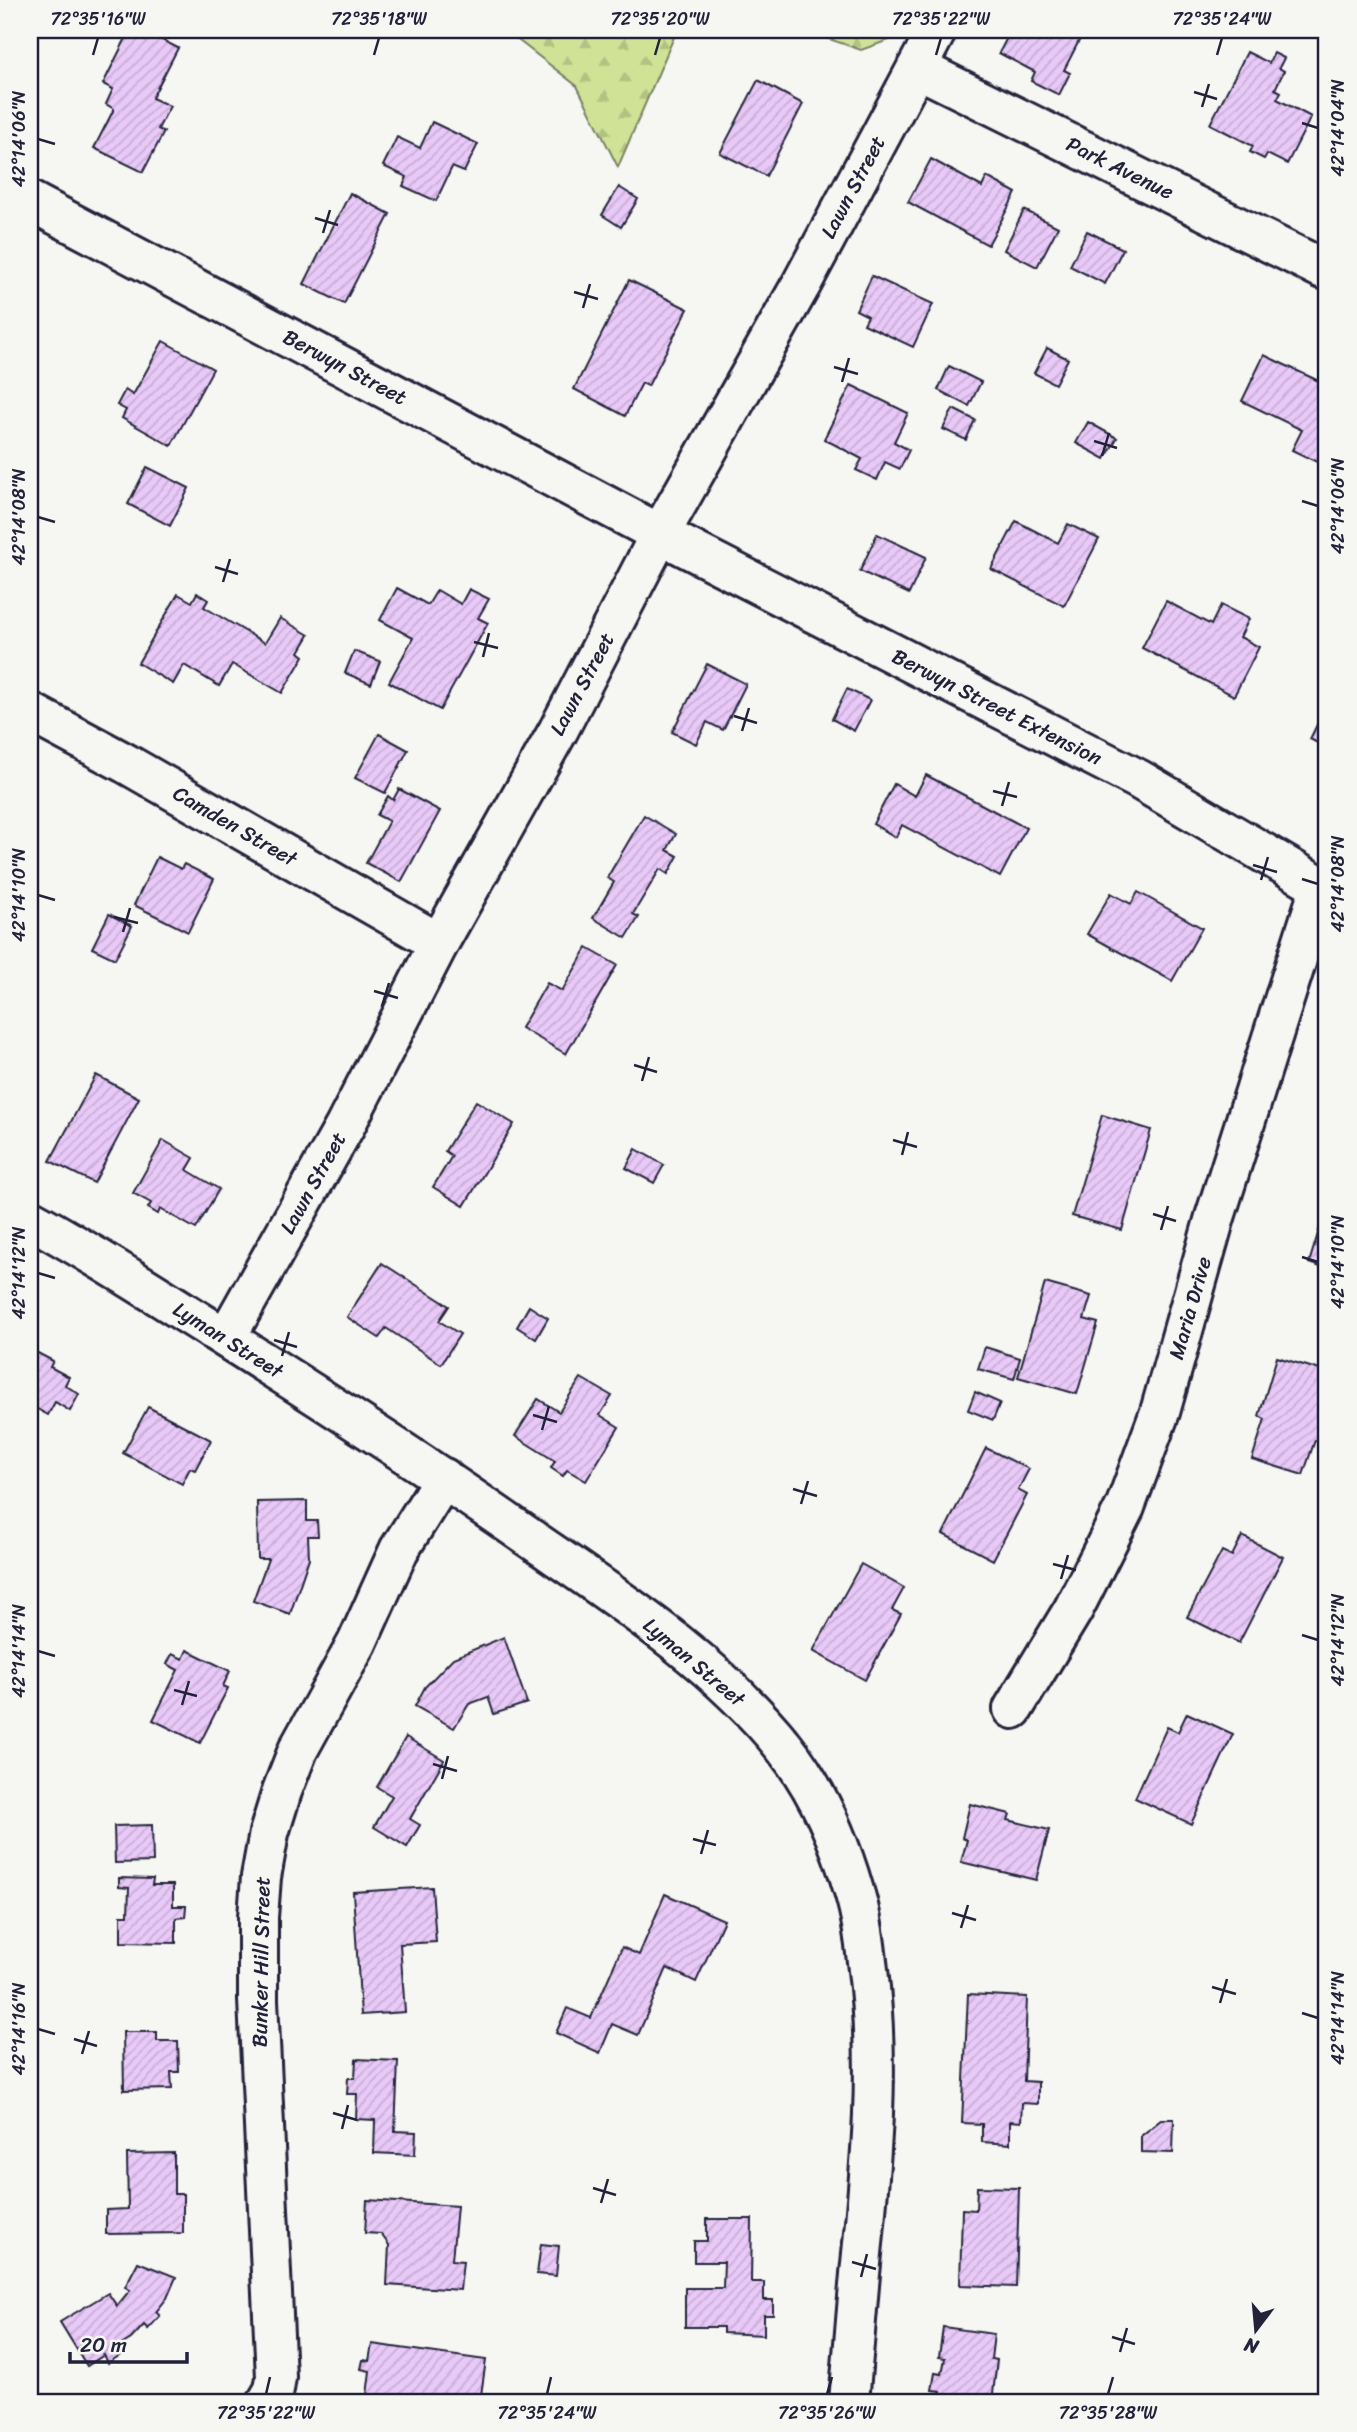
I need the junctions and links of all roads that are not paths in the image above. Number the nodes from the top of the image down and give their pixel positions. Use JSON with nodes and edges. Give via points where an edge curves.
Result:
{"nodes":[{"id":1,"x":937,"y":30,"type":"edge"},
{"id":2,"x":917,"y":68,"type":"junction"},
{"id":3,"x":30,"y":201,"type":"edge"},
{"id":4,"x":1323,"y":269,"type":"dead end"},
{"id":5,"x":660,"y":534,"type":"junction"},
{"id":6,"x":30,"y":712,"type":"edge"},
{"id":7,"x":1324,"y":888,"type":"edge"},
{"id":8,"x":439,"y":943,"type":"junction"},
{"id":9,"x":30,"y":1219,"type":"edge"},
{"id":10,"x":226,"y":1338,"type":"junction"},
{"id":11,"x":444,"y":1478,"type":"junction"},
{"id":12,"x":1013,"y":1709,"type":"dead end"},
{"id":13,"x":267,"y":2402,"type":"edge"},
{"id":14,"x":849,"y":2402,"type":"edge"}],
"edges":[{"from":1,"to":2,"type":"street","name":"Lawn Street"},
{"from":2,"to":4,"type":"street","name":"Park Avenue"},
{"from":2,"to":5,"type":"street","name":"Lawn Street"},
{"from":3,"to":5,"type":"street","name":"Berwyn Street"},
{"from":5,"to":7,"type":"street","name":"Berwyn Street Extension","via":[[1138,779]]},
{"from":5,"to":8,"type":"street","name":"Lawn Street","via":[[558,731]]},
{"from":6,"to":8,"type":"street","name":"Camden Street"},
{"from":7,"to":12,"type":"street","name":"Maria Drive","via":[[1215,1217],[1160,1412],[1125,1507],[1073,1610]]},
{"from":8,"to":10,"type":"street","name":"Lawn Street","via":[[345,1126]]},
{"from":9,"to":10,"type":"street","name":"Lyman Street"},
{"from":10,"to":11,"type":"street","name":"Lyman Street"},
{"from":11,"to":13,"type":"street","name":"Bunker Hill Street","via":[[400,1550],[357,1643],[298,1750],[269,1833],[258,1917],[276,2377]]},
{"from":11,"to":14,"type":"street","name":"Lyman Street","via":[[679,1644],[715,1675],[785,1748],[830,1822],[862,1927],[875,2042],[874,2130]]}]}
